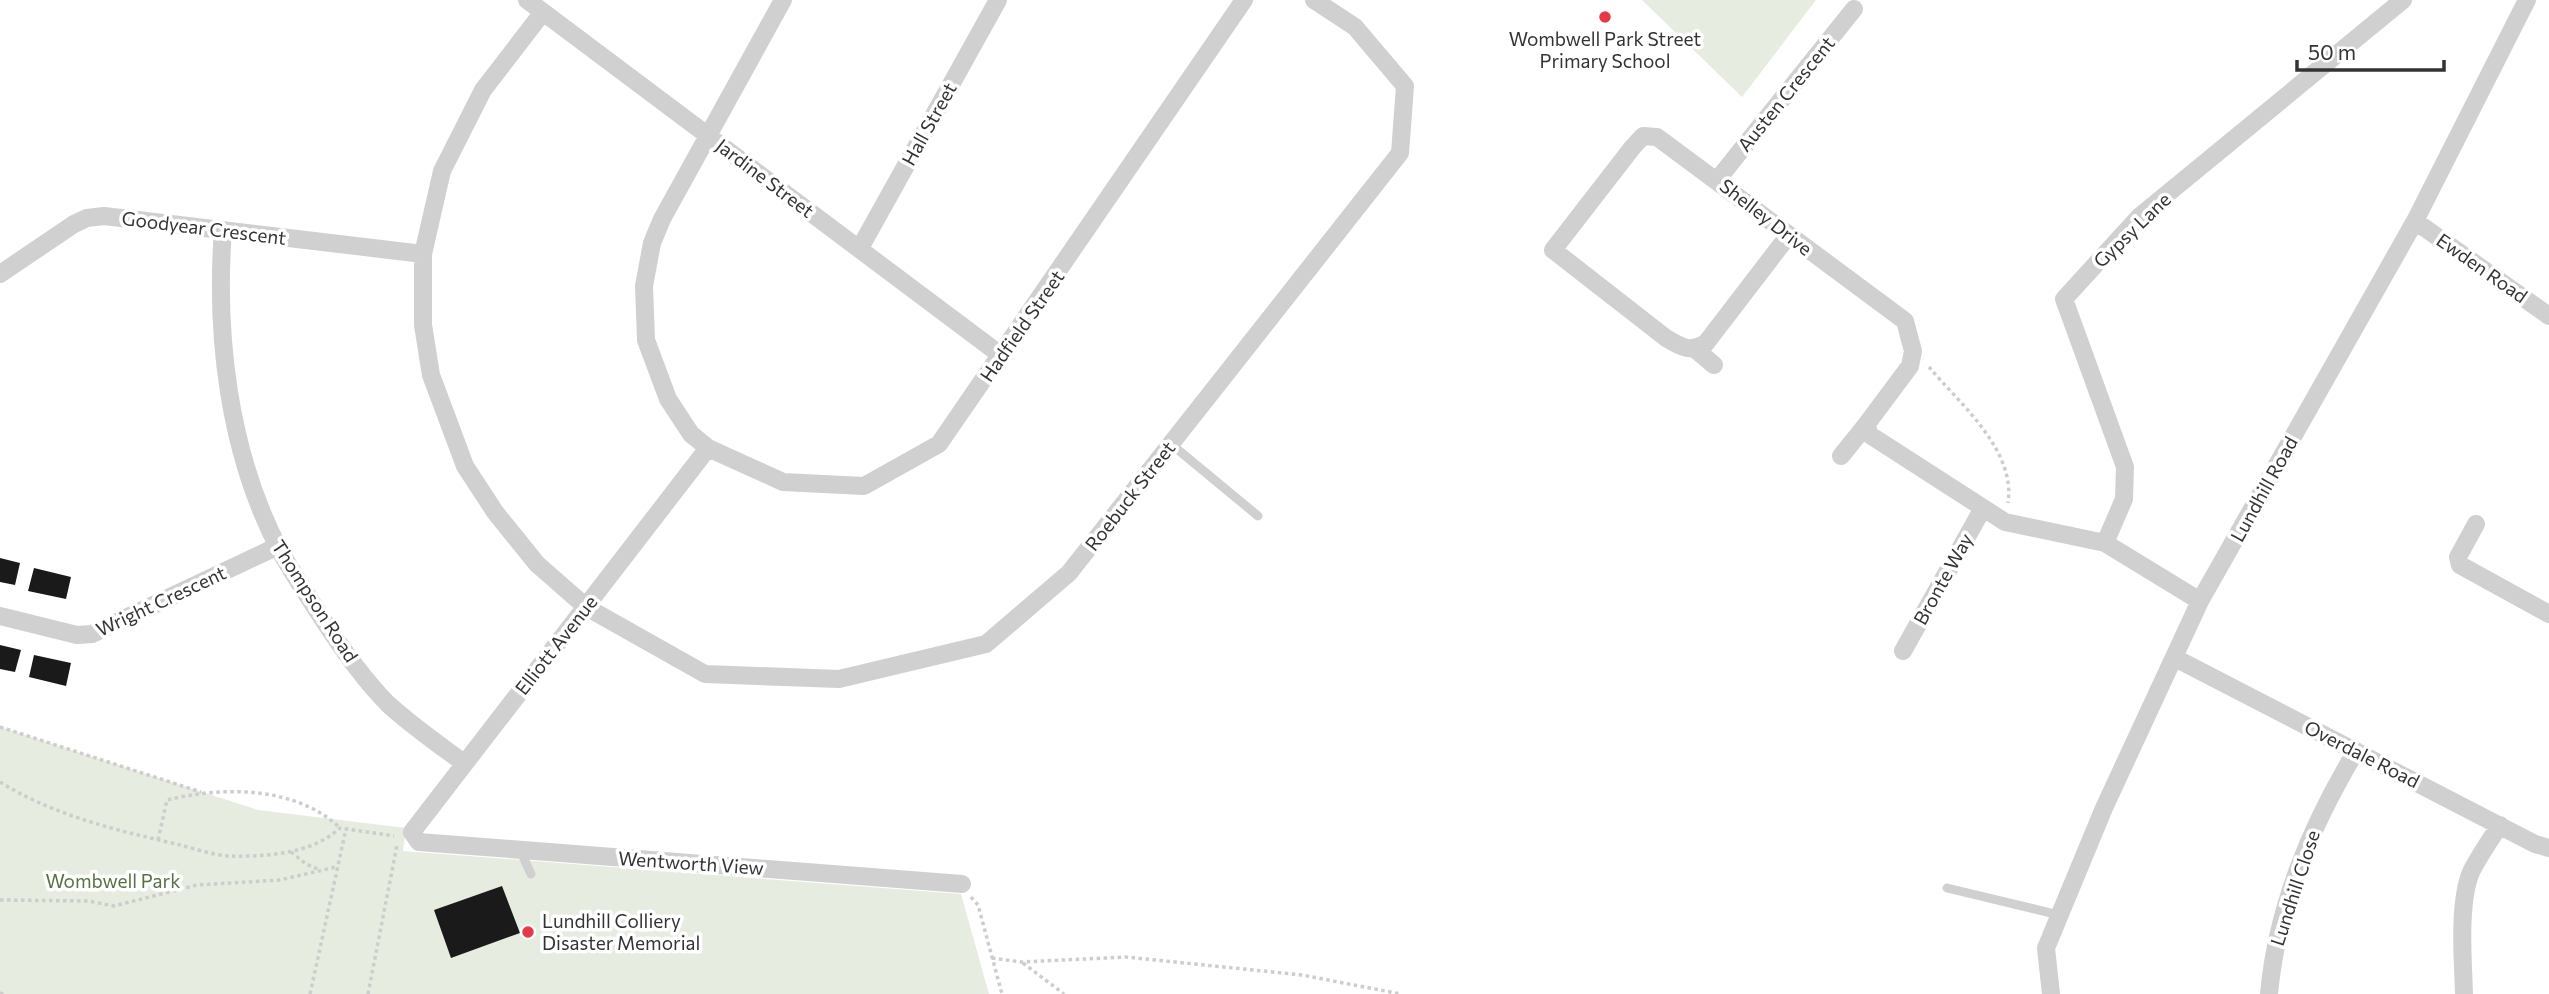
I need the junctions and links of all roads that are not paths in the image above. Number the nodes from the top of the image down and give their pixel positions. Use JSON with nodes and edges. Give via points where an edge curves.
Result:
{"nodes":[{"id":1,"x":527,"y":0,"type":"edge"},
{"id":2,"x":783,"y":0,"type":"edge"},
{"id":3,"x":998,"y":0,"type":"edge"},
{"id":4,"x":1244,"y":0,"type":"edge"},
{"id":5,"x":1314,"y":0,"type":"edge"},
{"id":6,"x":2403,"y":0,"type":"edge"},
{"id":7,"x":2528,"y":0,"type":"edge"},
{"id":8,"x":1854,"y":9,"type":"dead end"},
{"id":9,"x":543,"y":12,"type":"junction"},
{"id":10,"x":709,"y":136,"type":"junction"},
{"id":11,"x":1718,"y":179,"type":"junction"},
{"id":12,"x":2415,"y":221,"type":"junction"},
{"id":13,"x":223,"y":230,"type":"junction"},
{"id":14,"x":1788,"y":236,"type":"junction"},
{"id":15,"x":860,"y":248,"type":"junction"},
{"id":16,"x":423,"y":254,"type":"junction"},
{"id":17,"x":0,"y":274,"type":"edge"},
{"id":18,"x":2549,"y":316,"type":"edge"},
{"id":19,"x":1695,"y":349,"type":"junction"},
{"id":20,"x":1002,"y":356,"type":"junction"},
{"id":21,"x":1714,"y":365,"type":"dead end"},
{"id":22,"x":1866,"y":425,"type":"junction"},
{"id":23,"x":1171,"y":444,"type":"junction"},
{"id":24,"x":708,"y":448,"type":"junction"},
{"id":25,"x":1841,"y":456,"type":"dead end"},
{"id":26,"x":1983,"y":508,"type":"junction"},
{"id":27,"x":1258,"y":516,"type":"dead end"},
{"id":28,"x":2476,"y":524,"type":"dead end"},
{"id":29,"x":2105,"y":543,"type":"junction"},
{"id":30,"x":278,"y":546,"type":"junction"},
{"id":31,"x":2200,"y":601,"type":"junction"},
{"id":32,"x":586,"y":607,"type":"junction"},
{"id":33,"x":2549,"y":614,"type":"edge"},
{"id":34,"x":0,"y":616,"type":"edge"},
{"id":35,"x":1903,"y":651,"type":"dead end"},
{"id":36,"x":2175,"y":658,"type":"junction"},
{"id":37,"x":2356,"y":751,"type":"junction"},
{"id":38,"x":464,"y":762,"type":"junction"},
{"id":39,"x":2500,"y":825,"type":"junction"},
{"id":40,"x":419,"y":842,"type":"joint"},
{"id":41,"x":2549,"y":848,"type":"edge"},
{"id":42,"x":520,"y":850,"type":"junction"},
{"id":43,"x":531,"y":874,"type":"dead end"},
{"id":44,"x":962,"y":884,"type":"road end"},
{"id":45,"x":1947,"y":888,"type":"dead end"},
{"id":46,"x":2059,"y":915,"type":"junction"},
{"id":47,"x":2051,"y":994,"type":"edge"},
{"id":48,"x":2269,"y":994,"type":"edge"},
{"id":49,"x":2464,"y":994,"type":"edge"}],
"edges":[{"from":1,"to":9,"type":"street","name":"Jardine Street"},
{"from":2,"to":10,"type":"street"},
{"from":3,"to":15,"type":"street","name":"Hall Street"},
{"from":4,"to":20,"type":"street","name":"Hadfield Street"},
{"from":5,"to":23,"type":"street","name":"Roebuck Street","via":[[1355,27],[1405,86],[1401,153]]},
{"from":6,"to":29,"type":"street","name":"Gypsy Lane","via":[[2139,217],[2064,299],[2125,467],[2124,499]]},
{"from":7,"to":12,"type":"street","name":"Lundhill Road"},
{"from":8,"to":11,"type":"street","name":"Austen Crescent"},
{"from":9,"to":10,"type":"street","name":"Jardine Street"},
{"from":9,"to":16,"type":"street","name":"Roebuck Street","via":[[483,90],[455,140],[442,172]]},
{"from":10,"to":15,"type":"street","name":"Jardine Street"},
{"from":10,"to":24,"type":"street","via":[[652,243],[643,313],[654,367],[668,399],[691,434]]},
{"from":11,"to":14,"type":"street","name":"Shelley Drive"},
{"from":11,"to":19,"type":"street","name":"Shelley Drive","via":[[1657,136],[1643,136],[1553,250],[1666,338]]},
{"from":12,"to":18,"type":"street","name":"Ewden Road"},
{"from":12,"to":31,"type":"street","name":"Lundhill Road"},
{"from":13,"to":16,"type":"street","name":"Goodyear Crescent"},
{"from":13,"to":17,"type":"street","name":"Goodyear Crescent","via":[[87,218]]},
{"from":13,"to":30,"type":"street","name":"Thompson Road","via":[[222,316],[234,417],[257,496]]},
{"from":14,"to":19,"type":"street","via":[[1706,342]]},
{"from":14,"to":22,"type":"street","name":"Shelley Drive","via":[[1905,321],[1913,351],[1910,366]]},
{"from":15,"to":20,"type":"street","name":"Jardine Street"},
{"from":16,"to":32,"type":"street","name":"Roebuck Street","via":[[426,349],[443,413],[465,466],[537,564]]},
{"from":19,"to":21,"type":"street"},
{"from":20,"to":24,"type":"street","name":"Hadfield Street","via":[[939,444],[864,486],[783,482]]},
{"from":22,"to":25,"type":"street","name":"Shelley Drive"},
{"from":22,"to":26,"type":"street","via":[[1870,435]]},
{"from":23,"to":27,"type":"lane"},
{"from":23,"to":32,"type":"street","name":"Roebuck Street","via":[[1069,573],[986,644],[839,679],[705,674]]},
{"from":24,"to":32,"type":"street","name":"Elliott Avenue"},
{"from":26,"to":29,"type":"street","via":[[2005,522]]},
{"from":26,"to":35,"type":"street","name":"Bronte Way"},
{"from":28,"to":33,"type":"street","via":[[2458,557],[2460,565]]},
{"from":29,"to":31,"type":"street"},
{"from":30,"to":34,"type":"street","name":"Wright Crescent","via":[[92,634],[77,635]]},
{"from":30,"to":38,"type":"street","name":"Thompson Road","via":[[328,628],[387,702]]},
{"from":31,"to":36,"type":"street","name":"Lundhill Road"},
{"from":32,"to":38,"type":"street","name":"Elliott Avenue"},
{"from":36,"to":37,"type":"street","name":"Overdale Road"},
{"from":36,"to":46,"type":"street","name":"Lundhill Road"},
{"from":37,"to":39,"type":"street","name":"Overdale Road"},
{"from":37,"to":48,"type":"street","name":"Lundhill Close","via":[[2324,804],[2297,869],[2272,960]]},
{"from":38,"to":40,"type":"street","name":"Elliott Avenue","via":[[412,832]]},
{"from":39,"to":41,"type":"street","name":"Overdale Road"},
{"from":39,"to":49,"type":"street","via":[[2467,887]]},
{"from":40,"to":42,"type":"street","name":"Wentworth View"},
{"from":42,"to":43,"type":"lane"},
{"from":42,"to":44,"type":"street","name":"Wentworth View"},
{"from":45,"to":46,"type":"lane"},
{"from":46,"to":47,"type":"street","name":"Lundhill Road","via":[[2046,948]]}]}
